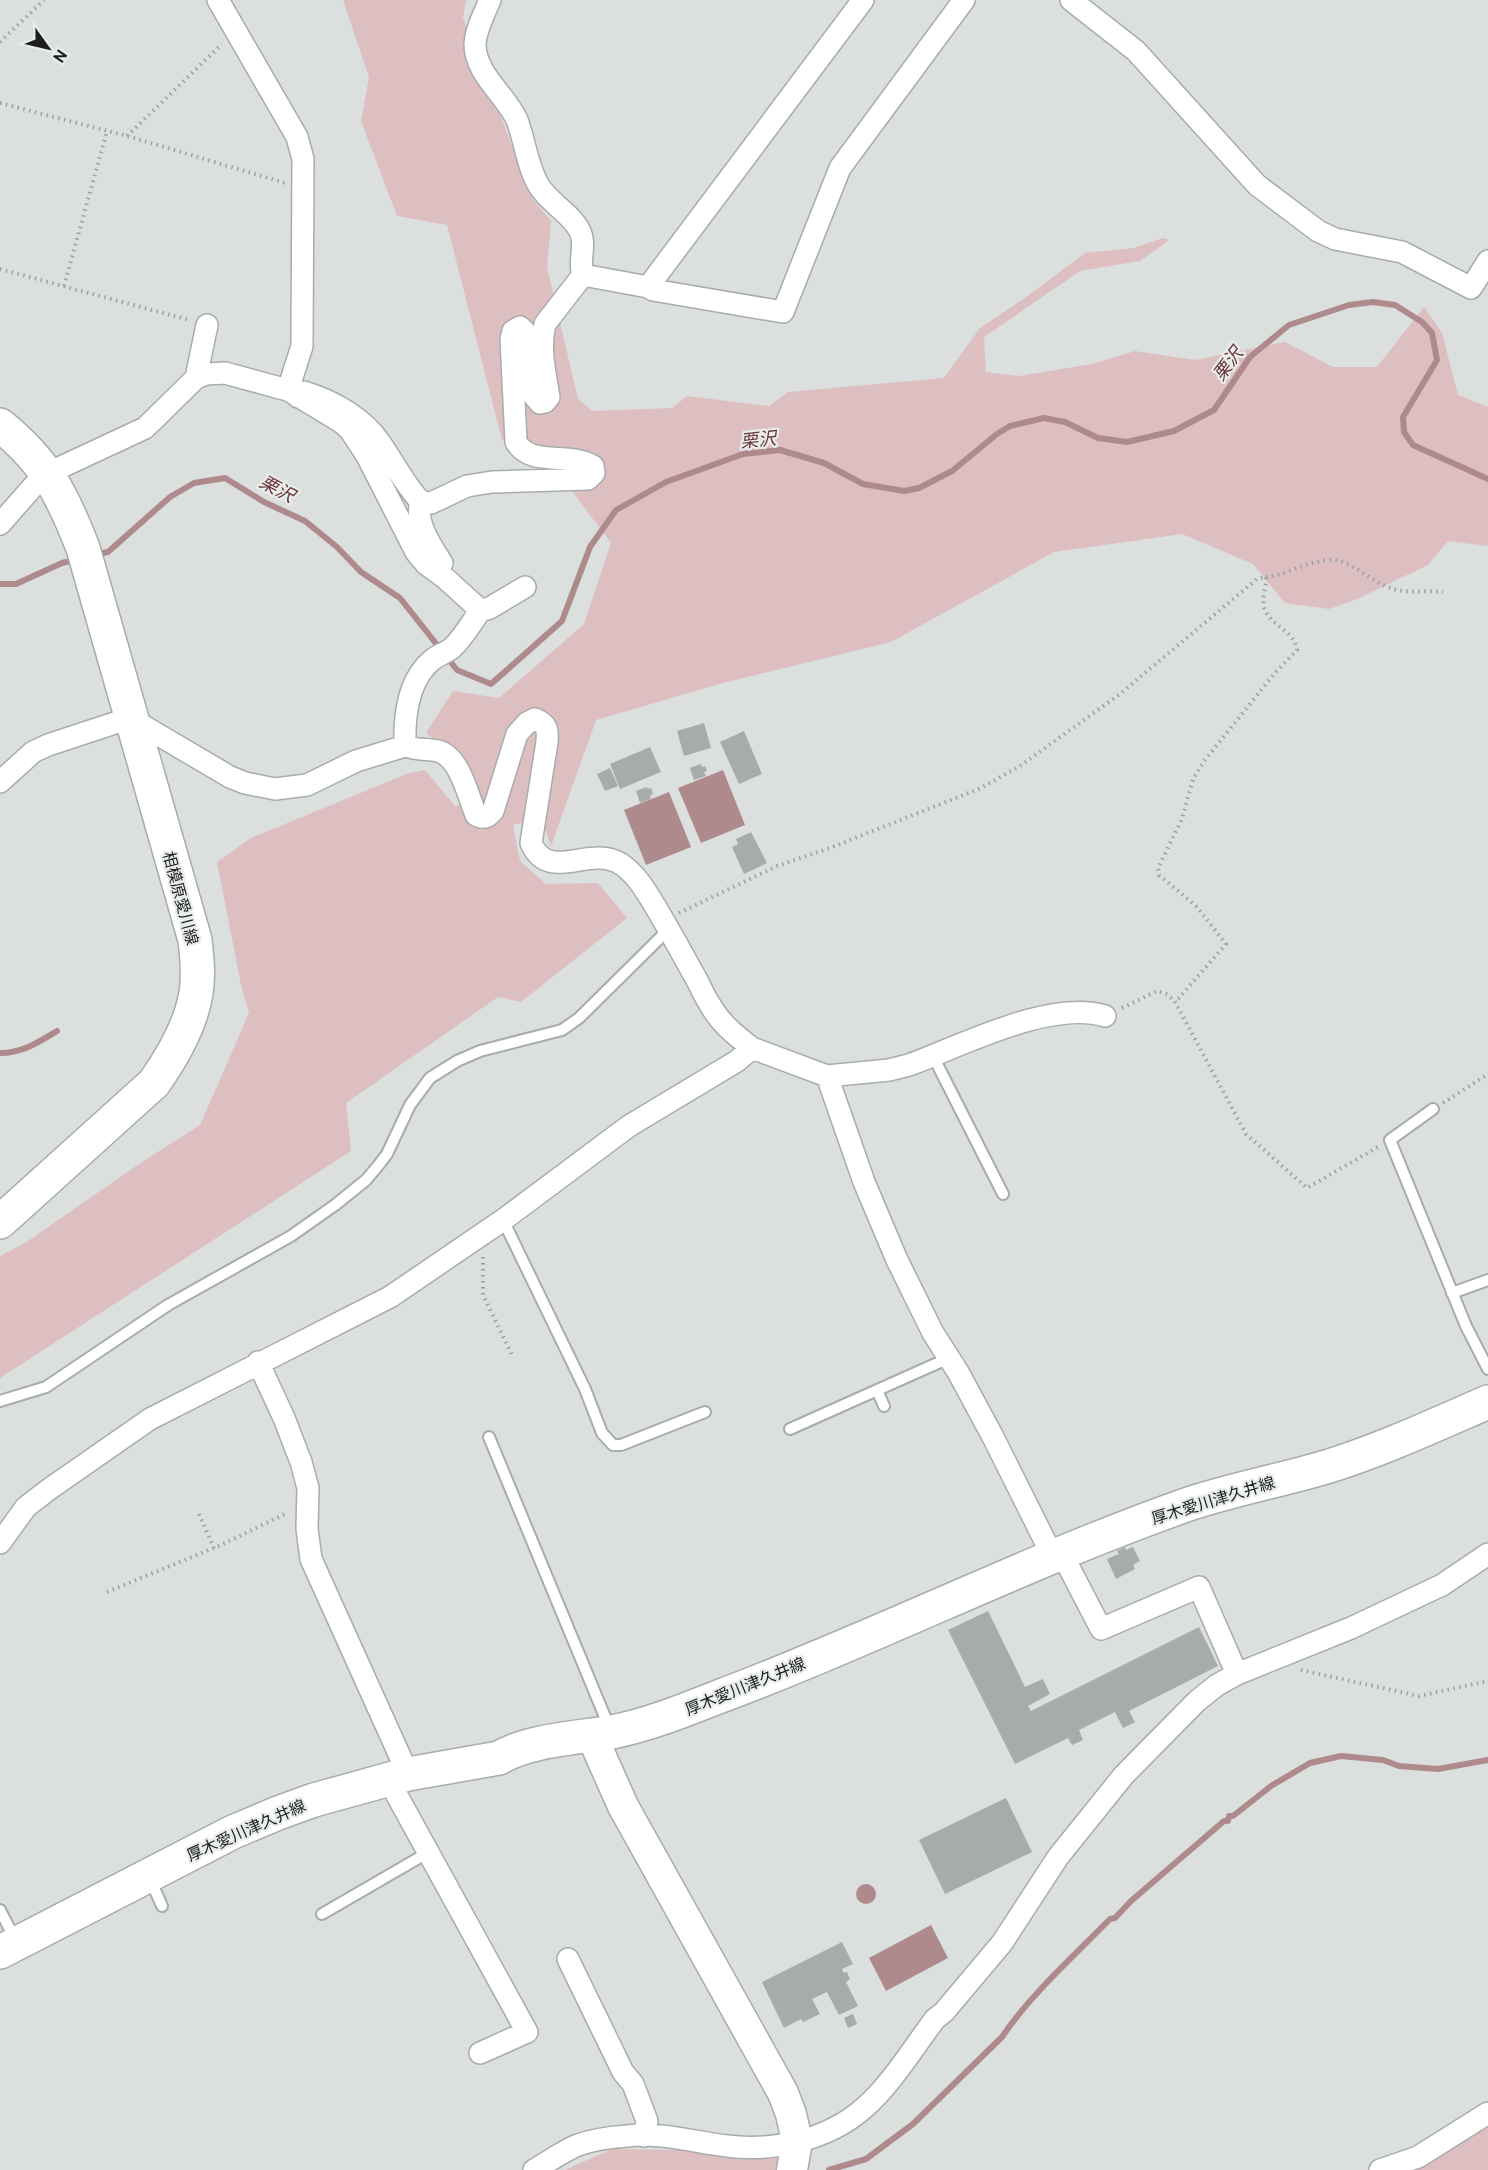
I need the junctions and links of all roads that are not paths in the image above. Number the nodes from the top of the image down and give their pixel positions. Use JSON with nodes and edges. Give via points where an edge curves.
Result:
{"nodes":[{"id":1,"x":218,"y":0,"type":"edge"},
{"id":2,"x":489,"y":0,"type":"edge"},
{"id":3,"x":863,"y":0,"type":"edge"},
{"id":4,"x":964,"y":0,"type":"edge"},
{"id":5,"x":1071,"y":0,"type":"edge"},
{"id":6,"x":1488,"y":261,"type":"edge"},
{"id":7,"x":583,"y":275,"type":"junction"},
{"id":8,"x":648,"y":286,"type":"junction"},
{"id":9,"x":207,"y":325,"type":"road end"},
{"id":10,"x":196,"y":378,"type":"junction"},
{"id":11,"x":293,"y":394,"type":"junction"},
{"id":12,"x":0,"y":425,"type":"edge"},
{"id":13,"x":46,"y":472,"type":"junction"},
{"id":14,"x":421,"y":502,"type":"junction"},
{"id":15,"x":0,"y":524,"type":"edge"},
{"id":16,"x":437,"y":572,"type":"junction"},
{"id":17,"x":525,"y":587,"type":"dead end"},
{"id":18,"x":479,"y":609,"type":"junction"},
{"id":19,"x":130,"y":718,"type":"junction"},
{"id":20,"x":405,"y":747,"type":"junction"},
{"id":21,"x":0,"y":782,"type":"edge"},
{"id":22,"x":668,"y":927,"type":"junction"},
{"id":23,"x":1105,"y":1016,"type":"road end"},
{"id":24,"x":752,"y":1048,"type":"junction"},
{"id":25,"x":933,"y":1056,"type":"junction"},
{"id":26,"x":826,"y":1076,"type":"junction"},
{"id":27,"x":1432,"y":1109,"type":"road end"},
{"id":28,"x":1003,"y":1194,"type":"dead end"},
{"id":29,"x":503,"y":1220,"type":"junction"},
{"id":30,"x":0,"y":1222,"type":"edge"},
{"id":31,"x":1488,"y":1280,"type":"edge"},
{"id":32,"x":1452,"y":1293,"type":"junction"},
{"id":33,"x":949,"y":1358,"type":"junction"},
{"id":34,"x":258,"y":1362,"type":"junction"},
{"id":35,"x":1488,"y":1369,"type":"edge"},
{"id":36,"x":877,"y":1390,"type":"junction"},
{"id":37,"x":0,"y":1401,"type":"edge"},
{"id":38,"x":1488,"y":1402,"type":"edge"},
{"id":39,"x":884,"y":1406,"type":"dead end"},
{"id":40,"x":705,"y":1412,"type":"dead end"},
{"id":41,"x":790,"y":1429,"type":"dead end"},
{"id":42,"x":489,"y":1437,"type":"dead end"},
{"id":43,"x":0,"y":1543,"type":"edge"},
{"id":44,"x":1488,"y":1554,"type":"edge"},
{"id":45,"x":1058,"y":1556,"type":"junction"},
{"id":46,"x":1237,"y":1674,"type":"junction"},
{"id":47,"x":601,"y":1733,"type":"junction"},
{"id":48,"x":399,"y":1778,"type":"junction"},
{"id":49,"x":429,"y":1852,"type":"junction"},
{"id":50,"x":148,"y":1875,"type":"junction"},
{"id":51,"x":162,"y":1906,"type":"dead end"},
{"id":52,"x":0,"y":1910,"type":"edge"},
{"id":53,"x":322,"y":1914,"type":"dead end"},
{"id":54,"x":9,"y":1948,"type":"edge"},
{"id":55,"x":568,"y":1959,"type":"dead end"},
{"id":56,"x":480,"y":2054,"type":"dead end"},
{"id":57,"x":1488,"y":2113,"type":"edge"},
{"id":58,"x":644,"y":2136,"type":"junction"},
{"id":59,"x":794,"y":2156,"type":"edge"},
{"id":60,"x":534,"y":2170,"type":"edge"},
{"id":61,"x":1380,"y":2170,"type":"edge"}],
"edges":[{"from":1,"to":11,"type":"street","via":[[297,137],[303,159],[302,346]]},
{"from":2,"to":7,"type":"street","via":[[475,44],[478,58],[513,113],[538,184],[582,234]]},
{"from":3,"to":8,"type":"street"},
{"from":4,"to":8,"type":"street","via":[[840,168],[783,312]]},
{"from":5,"to":6,"type":"street","via":[[1136,51],[1257,185],[1318,231],[1335,239],[1402,252],[1471,288]]},
{"from":7,"to":8,"type":"street"},
{"from":7,"to":14,"type":"street","via":[[545,324],[542,350],[549,397],[545,402],[540,403],[534,396],[525,332],[520,327],[513,331],[516,442],[530,456],[582,459],[593,466],[594,473],[588,479],[467,486],[431,503]]},
{"from":9,"to":10,"type":"street"},
{"from":10,"to":11,"type":"street","via":[[225,373]]},
{"from":10,"to":13,"type":"street","via":[[145,428]]},
{"from":11,"to":14,"type":"street","via":[[304,392],[320,397],[369,429]]},
{"from":11,"to":16,"type":"street","via":[[350,430],[416,552]]},
{"from":12,"to":13,"type":"main road","name":"相模原愛川線","via":[[19,440]]},
{"from":13,"to":15,"type":"street"},
{"from":13,"to":19,"type":"main road","name":"相模原愛川線","via":[[65,502],[87,562]]},
{"from":14,"to":16,"type":"street","via":[[418,509],[427,539],[442,563]]},
{"from":16,"to":18,"type":"street"},
{"from":17,"to":18,"type":"street","via":[[488,609]]},
{"from":18,"to":20,"type":"street","via":[[453,648],[431,661],[414,683],[404,730]]},
{"from":19,"to":20,"type":"street","via":[[230,777],[275,789],[307,785],[356,761]]},
{"from":19,"to":21,"type":"street","via":[[33,752]]},
{"from":19,"to":30,"type":"main road","name":"相模原愛川線","via":[[195,940],[196,993],[182,1036],[154,1083]]},
{"from":20,"to":22,"type":"street","via":[[439,752],[451,758],[476,815],[488,817],[517,734],[535,719],[544,723],[547,741],[531,843],[536,854],[542,860],[557,862],[599,857],[618,862],[632,872]]},
{"from":22,"to":24,"type":"street","via":[[714,1013]]},
{"from":22,"to":37,"type":"lane","via":[[579,1018],[562,1030],[480,1051],[430,1078],[410,1105],[387,1154],[366,1180],[291,1236],[168,1305],[46,1387]]},
{"from":23,"to":25,"type":"street","via":[[1094,1012],[1043,1015]]},
{"from":24,"to":26,"type":"street"},
{"from":24,"to":29,"type":"street","via":[[629,1126]]},
{"from":25,"to":26,"type":"street","via":[[889,1070]]},
{"from":25,"to":28,"type":"lane"},
{"from":26,"to":33,"type":"street","via":[[897,1260]]},
{"from":27,"to":32,"type":"lane","via":[[1390,1140]]},
{"from":29,"to":34,"type":"street","via":[[390,1297]]},
{"from":29,"to":40,"type":"lane","via":[[609,1442],[621,1445]]},
{"from":31,"to":32,"type":"lane"},
{"from":32,"to":35,"type":"lane"},
{"from":33,"to":36,"type":"lane"},
{"from":33,"to":45,"type":"street"},
{"from":34,"to":43,"type":"street","via":[[150,1419],[48,1490],[26,1507]]},
{"from":34,"to":48,"type":"street","via":[[284,1418],[308,1488],[310,1559]]},
{"from":36,"to":39,"type":"lane"},
{"from":36,"to":41,"type":"lane"},
{"from":38,"to":45,"type":"main road","name":"厚木愛川津久井線","via":[[1327,1467],[1185,1505]]},
{"from":42,"to":47,"type":"lane"},
{"from":44,"to":46,"type":"street","via":[[1442,1585],[1352,1628]]},
{"from":45,"to":46,"type":"street","via":[[1101,1629],[1199,1587]]},
{"from":45,"to":47,"type":"main road","name":"厚木愛川津久井線","via":[[740,1689],[658,1720]]},
{"from":46,"to":59,"type":"street","via":[[1197,1701],[1124,1774],[1058,1857],[1002,1943],[935,2019],[877,2096]]},
{"from":47,"to":48,"type":"main road","name":"厚木愛川津久井線"},
{"from":47,"to":59,"type":"street","via":[[623,1806],[783,2093],[791,2114]]},
{"from":48,"to":49,"type":"street"},
{"from":48,"to":50,"type":"main road","name":"厚木愛川津久井線","via":[[278,1812]]},
{"from":49,"to":53,"type":"lane"},
{"from":49,"to":56,"type":"street","via":[[465,1939],[526,2032]]},
{"from":50,"to":51,"type":"lane"},
{"from":50,"to":54,"type":"main road","name":"厚木愛川津久井線"},
{"from":52,"to":54,"type":"lane"},
{"from":55,"to":58,"type":"street","via":[[623,2072],[633,2084],[647,2121]]},
{"from":57,"to":61,"type":"street","via":[[1418,2157]]},
{"from":58,"to":59,"type":"street","via":[[728,2146],[779,2145]]},
{"from":58,"to":60,"type":"street","via":[[628,2135],[578,2145]]}]}
